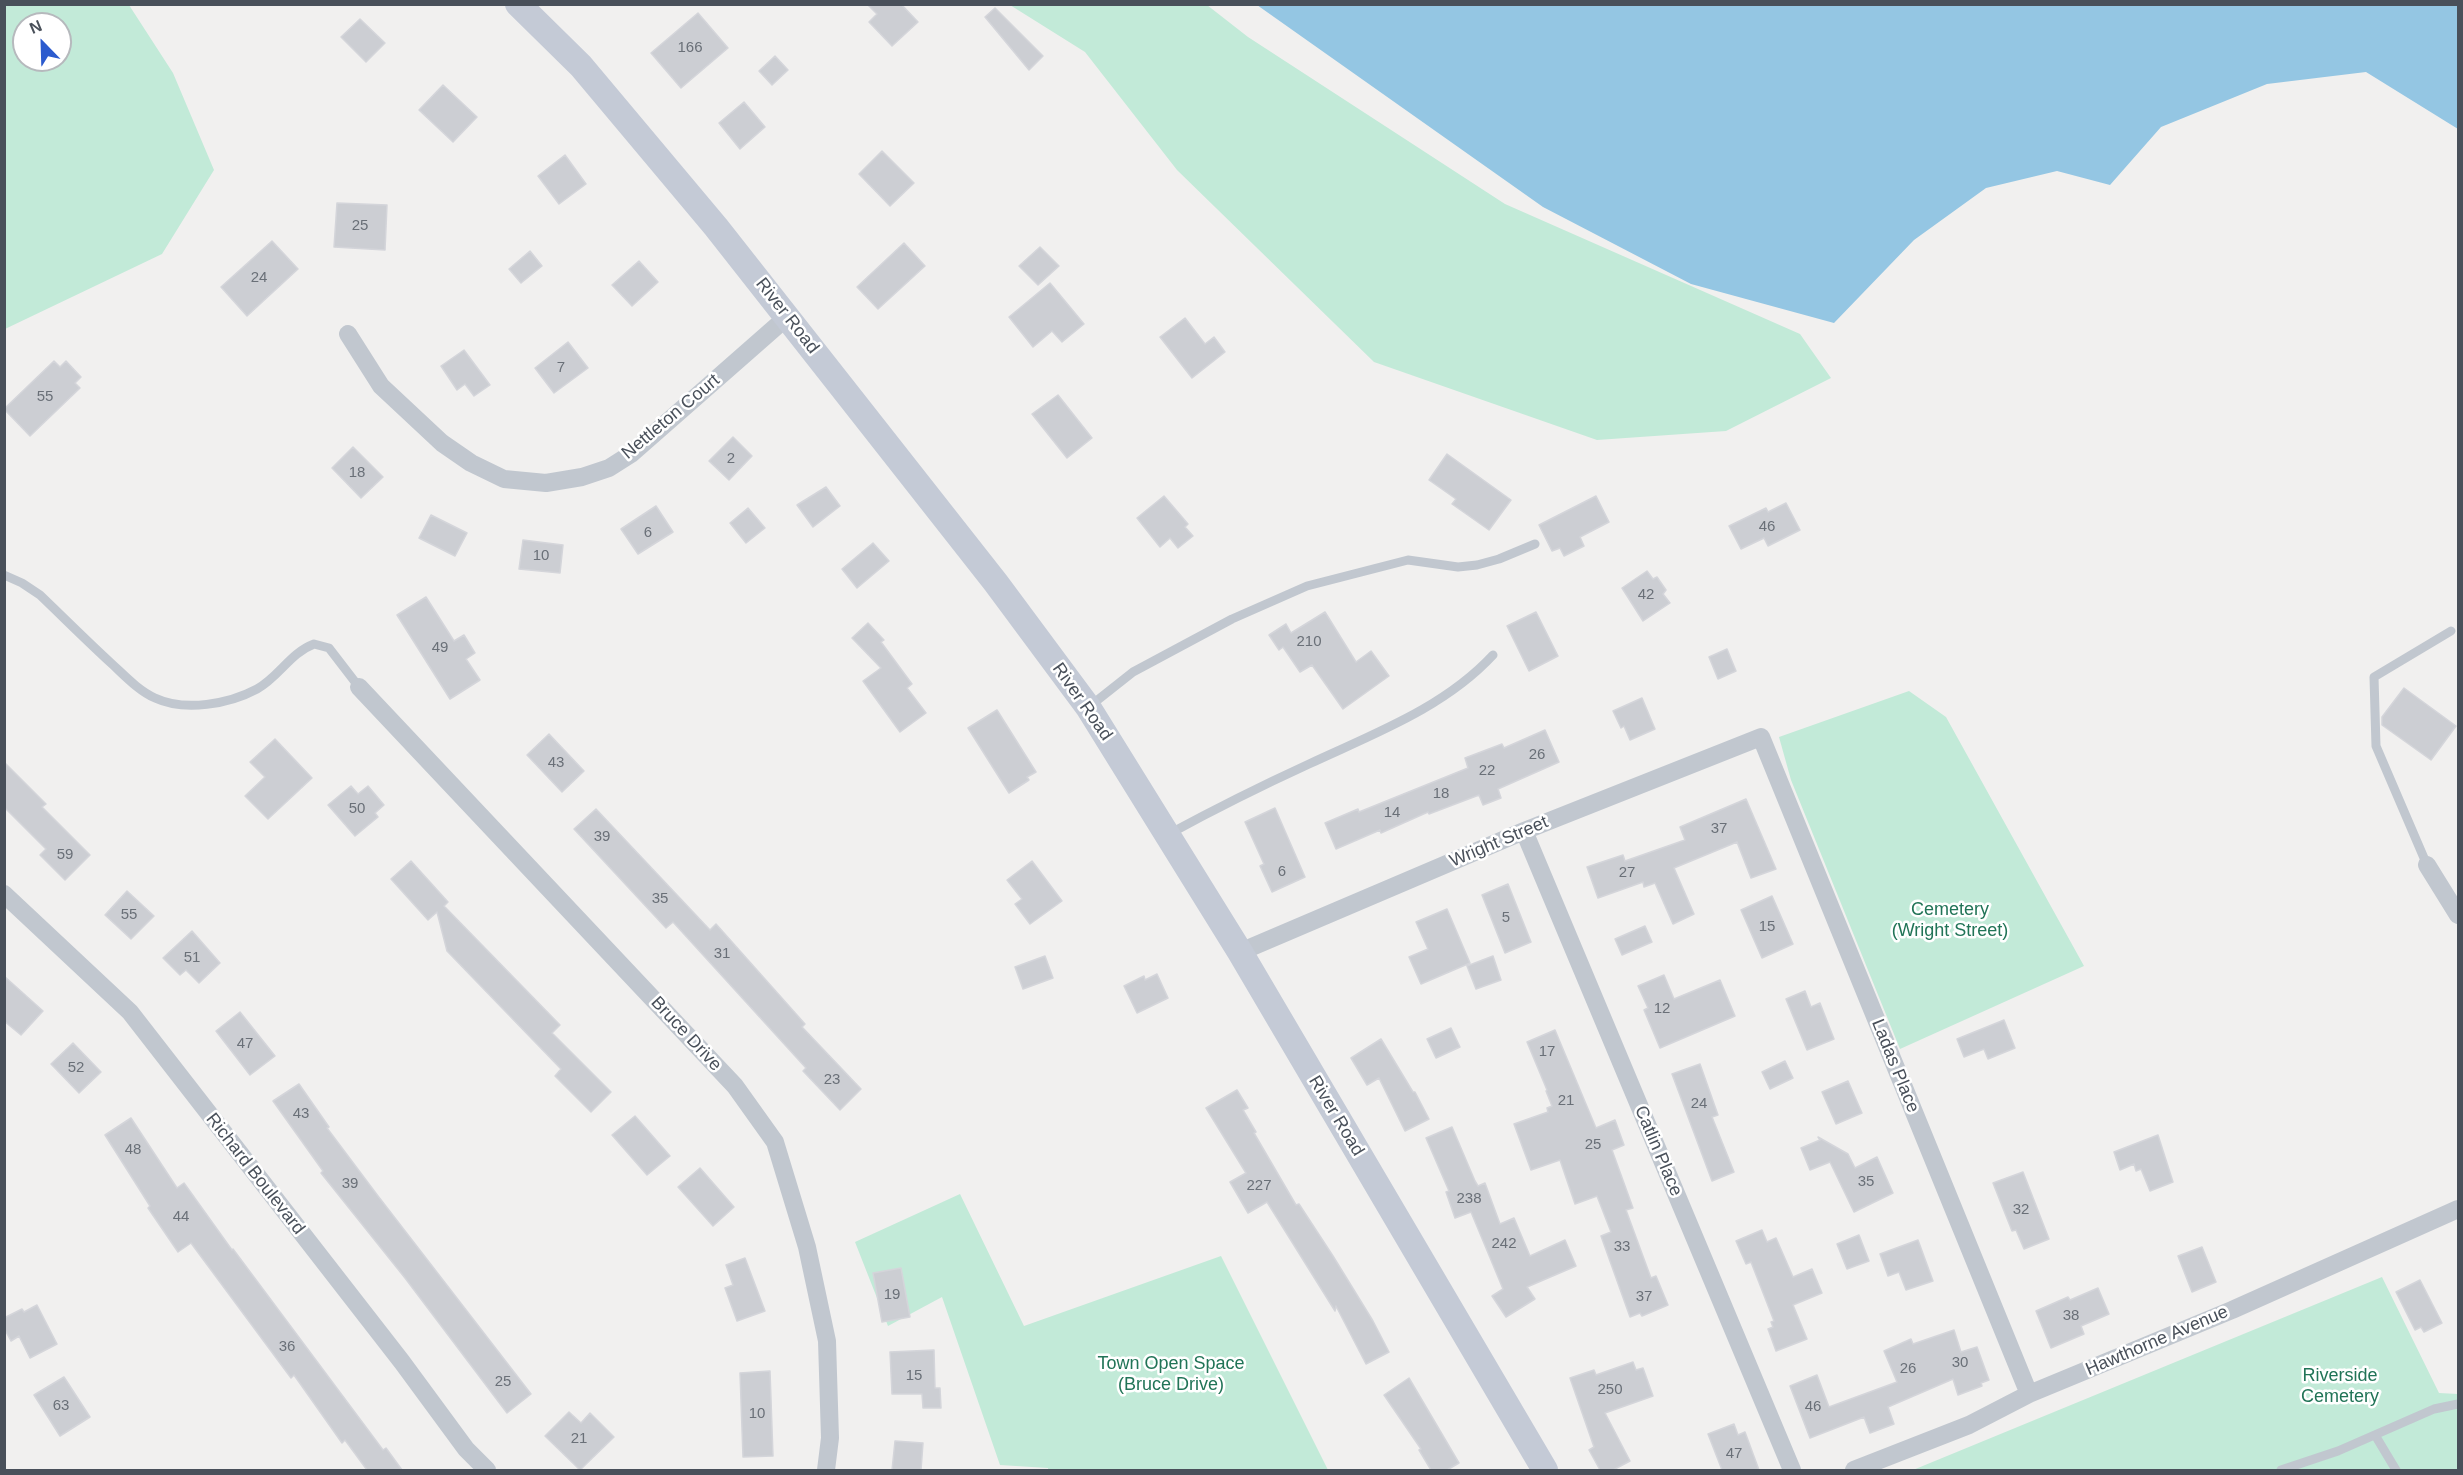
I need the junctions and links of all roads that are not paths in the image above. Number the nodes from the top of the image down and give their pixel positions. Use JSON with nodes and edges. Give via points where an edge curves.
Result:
{"nodes":[{"id":1,"x":518,"y":4,"type":"edge"},
{"id":2,"x":787,"y":316,"type":"junction"},
{"id":3,"x":348,"y":334,"type":"dead end"},
{"id":4,"x":1535,"y":544,"type":"dead end"},
{"id":5,"x":4,"y":575,"type":"edge"},
{"id":6,"x":2451,"y":631,"type":"dead end"},
{"id":7,"x":1493,"y":656,"type":"dead end"},
{"id":8,"x":359,"y":687,"type":"joint"},
{"id":9,"x":1088,"y":707,"type":"junction"},
{"id":10,"x":1761,"y":737,"type":"joint"},
{"id":11,"x":1524,"y":831,"type":"junction"},
{"id":12,"x":1169,"y":834,"type":"junction"},
{"id":13,"x":2427,"y":865,"type":"joint"},
{"id":14,"x":4,"y":894,"type":"edge"},
{"id":15,"x":2458,"y":915,"type":"edge"},
{"id":16,"x":1239,"y":952,"type":"junction"},
{"id":17,"x":2458,"y":1209,"type":"edge"},
{"id":18,"x":2029,"y":1394,"type":"junction"},
{"id":19,"x":2458,"y":1404,"type":"edge"},
{"id":20,"x":2375,"y":1435,"type":"junction"},
{"id":21,"x":487,"y":1470,"type":"edge"},
{"id":22,"x":826,"y":1470,"type":"edge"},
{"id":23,"x":1545,"y":1470,"type":"edge"},
{"id":24,"x":1792,"y":1470,"type":"edge"},
{"id":25,"x":1854,"y":1470,"type":"edge"},
{"id":26,"x":2281,"y":1470,"type":"edge"},
{"id":27,"x":2396,"y":1470,"type":"edge"}],
"edges":[{"from":1,"to":2,"type":"main road","name":"River Road","via":[[581,66]]},
{"from":2,"to":3,"type":"street","name":"Nettleton Court","via":[[631,454],[609,468],[546,483],[504,479],[442,443],[381,386]]},
{"from":2,"to":9,"type":"main road","name":"River Road"},
{"from":4,"to":9,"type":"lane","via":[[1477,565],[1458,567],[1408,560],[1307,586],[1232,619],[1133,672]]},
{"from":5,"to":8,"type":"lane","via":[[39,595],[134,684],[158,700],[201,705],[241,696],[258,689],[297,653],[314,644],[329,648]]},
{"from":6,"to":13,"type":"lane","via":[[2374,677],[2376,746]]},
{"from":7,"to":12,"type":"lane","via":[[1475,675],[1431,705]]},
{"from":8,"to":22,"type":"street","name":"Bruce Drive","via":[[735,1086],[775,1142],[807,1247],[827,1341],[830,1438]]},
{"from":9,"to":12,"type":"main road","name":"River Road"},
{"from":10,"to":11,"type":"street","name":"Wright Street"},
{"from":10,"to":18,"type":"street","name":"Ladas Place"},
{"from":11,"to":16,"type":"street","name":"Wright Street"},
{"from":11,"to":24,"type":"street","name":"Catlin Place"},
{"from":12,"to":16,"type":"main road","name":"River Road"},
{"from":13,"to":15,"type":"street"},
{"from":14,"to":21,"type":"street","name":"Richard Boulevard","via":[[130,1012],[466,1449]]},
{"from":16,"to":23,"type":"main road","name":"River Road"},
{"from":17,"to":18,"type":"street","name":"Hawthorne Avenue","via":[[2243,1305]]},
{"from":18,"to":25,"type":"street","name":"Hawthorne Avenue","via":[[1969,1425]]},
{"from":19,"to":20,"type":"lane","via":[[2434,1409]]},
{"from":20,"to":26,"type":"lane"},
{"from":20,"to":27,"type":"lane"}]}
